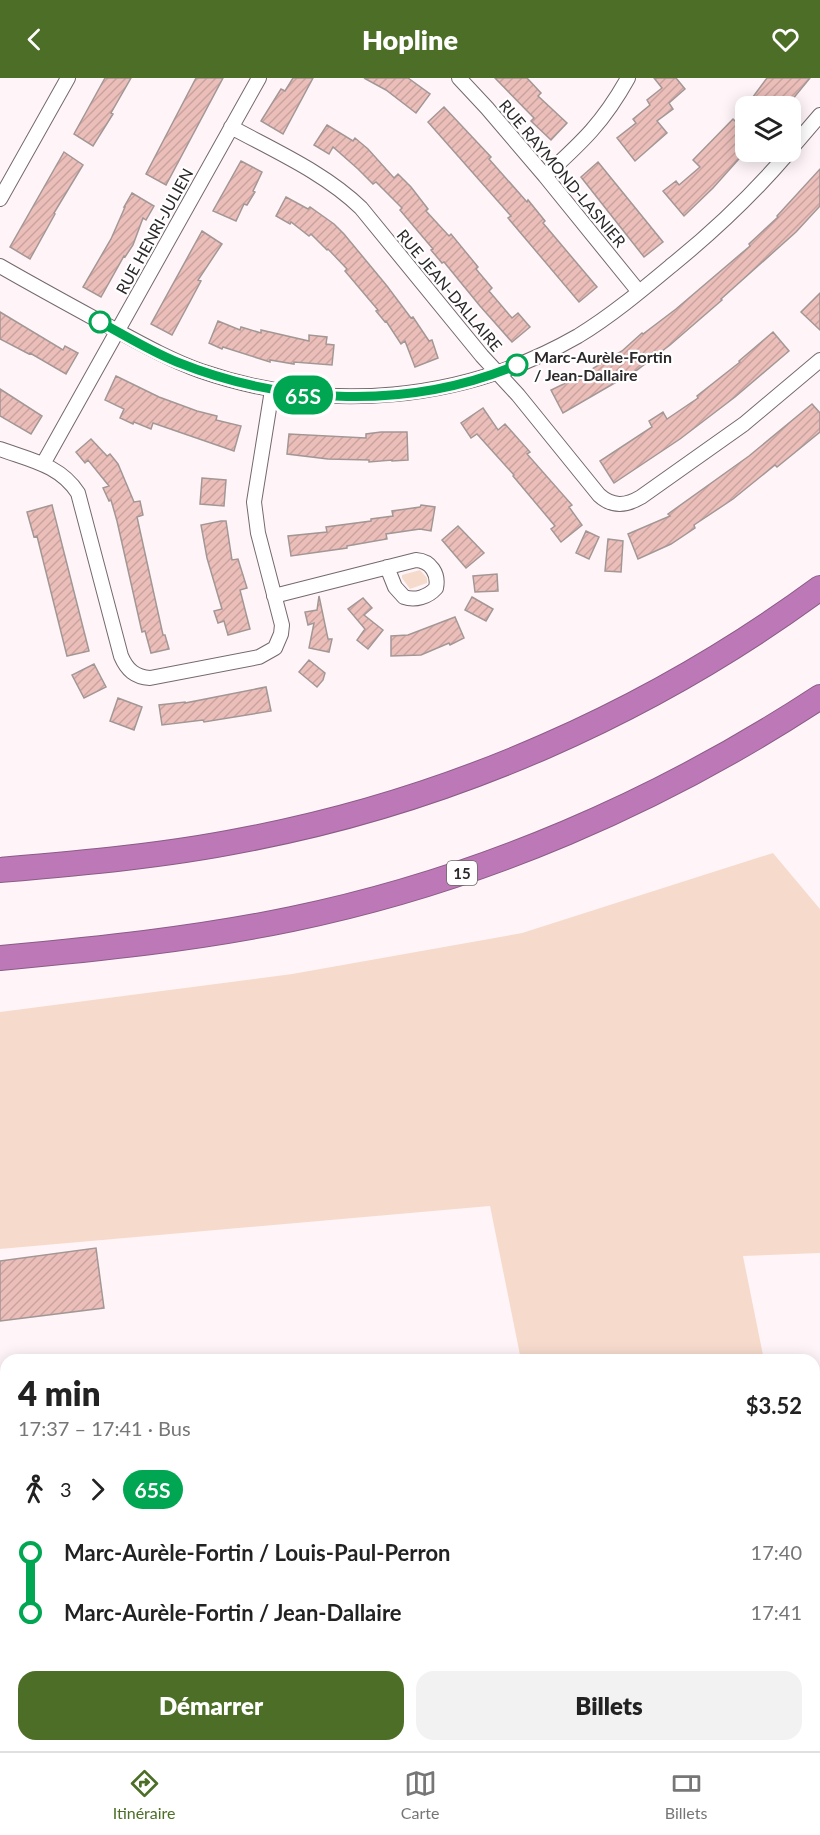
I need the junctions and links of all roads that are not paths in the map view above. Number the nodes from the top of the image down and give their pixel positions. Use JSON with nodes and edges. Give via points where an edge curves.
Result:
{"nodes":[{"id":1,"x":68,"y":78,"type":"edge"},
{"id":2,"x":258,"y":78,"type":"edge"},
{"id":3,"x":459,"y":78,"type":"edge"},
{"id":4,"x":628,"y":78,"type":"edge"},
{"id":5,"x":818,"y":121,"type":"edge"},
{"id":6,"x":231,"y":127,"type":"junction"},
{"id":7,"x":801,"y":139,"type":"edge"},
{"id":8,"x":780,"y":162,"type":"edge"},
{"id":9,"x":545,"y":176,"type":"junction"},
{"id":10,"x":0,"y":199,"type":"edge"},
{"id":11,"x":0,"y":266,"type":"edge"},
{"id":12,"x":639,"y":292,"type":"junction"},
{"id":13,"x":117,"y":331,"type":"junction"},
{"id":14,"x":820,"y":360,"type":"edge"},
{"id":15,"x":498,"y":372,"type":"junction"},
{"id":16,"x":272,"y":390,"type":"junction"},
{"id":17,"x":0,"y":449,"type":"edge"},
{"id":18,"x":44,"y":464,"type":"junction"},
{"id":19,"x":387,"y":567,"type":"dead end"},
{"id":20,"x":820,"y":588,"type":"edge"},
{"id":21,"x":274,"y":596,"type":"junction"},
{"id":22,"x":820,"y":697,"type":"edge"},
{"id":23,"x":0,"y":870,"type":"edge"},
{"id":24,"x":0,"y":958,"type":"edge"}],
"edges":[{"from":1,"to":10,"type":"street"},
{"from":2,"to":6,"type":"street","name":"RUE HENRI-JULIEN"},
{"from":3,"to":9,"type":"street","name":"RUE RAYMOND-LASNIER"},
{"from":4,"to":9,"type":"street","via":[[595,129]]},
{"from":5,"to":7,"type":"street"},
{"from":6,"to":13,"type":"street","name":"RUE HENRI-JULIEN"},
{"from":6,"to":15,"type":"street","name":"RUE JEAN-DALLAIRE","via":[[321,178],[354,202]]},
{"from":8,"to":12,"type":"street","via":[[707,235]]},
{"from":9,"to":12,"type":"street","name":"RUE RAYMOND-LASNIER"},
{"from":11,"to":13,"type":"street"},
{"from":12,"to":15,"type":"street","via":[[577,336]]},
{"from":13,"to":16,"type":"street","via":[[189,366]]},
{"from":13,"to":18,"type":"street","name":"RUE HENRI-JULIEN"},
{"from":14,"to":15,"type":"street","name":"RUE JEAN-DALLAIRE","via":[[716,446],[641,497],[622,505],[599,495]]},
{"from":15,"to":16,"type":"street","via":[[439,388],[381,396],[323,396]]},
{"from":16,"to":21,"type":"street","via":[[254,502]]},
{"from":17,"to":18,"type":"street"},
{"from":18,"to":21,"type":"street","via":[[65,476],[78,493],[122,656],[132,673],[155,677],[270,652],[282,630]]},
{"from":19,"to":21,"type":"street"},
{"from":20,"to":23,"type":"highway","via":[[755,633],[642,699],[549,745],[445,785],[345,816],[238,841],[173,852]]},
{"from":22,"to":24,"type":"highway","number":"15","via":[[736,749],[628,805],[542,843],[435,881],[343,908],[239,930]]}]}
